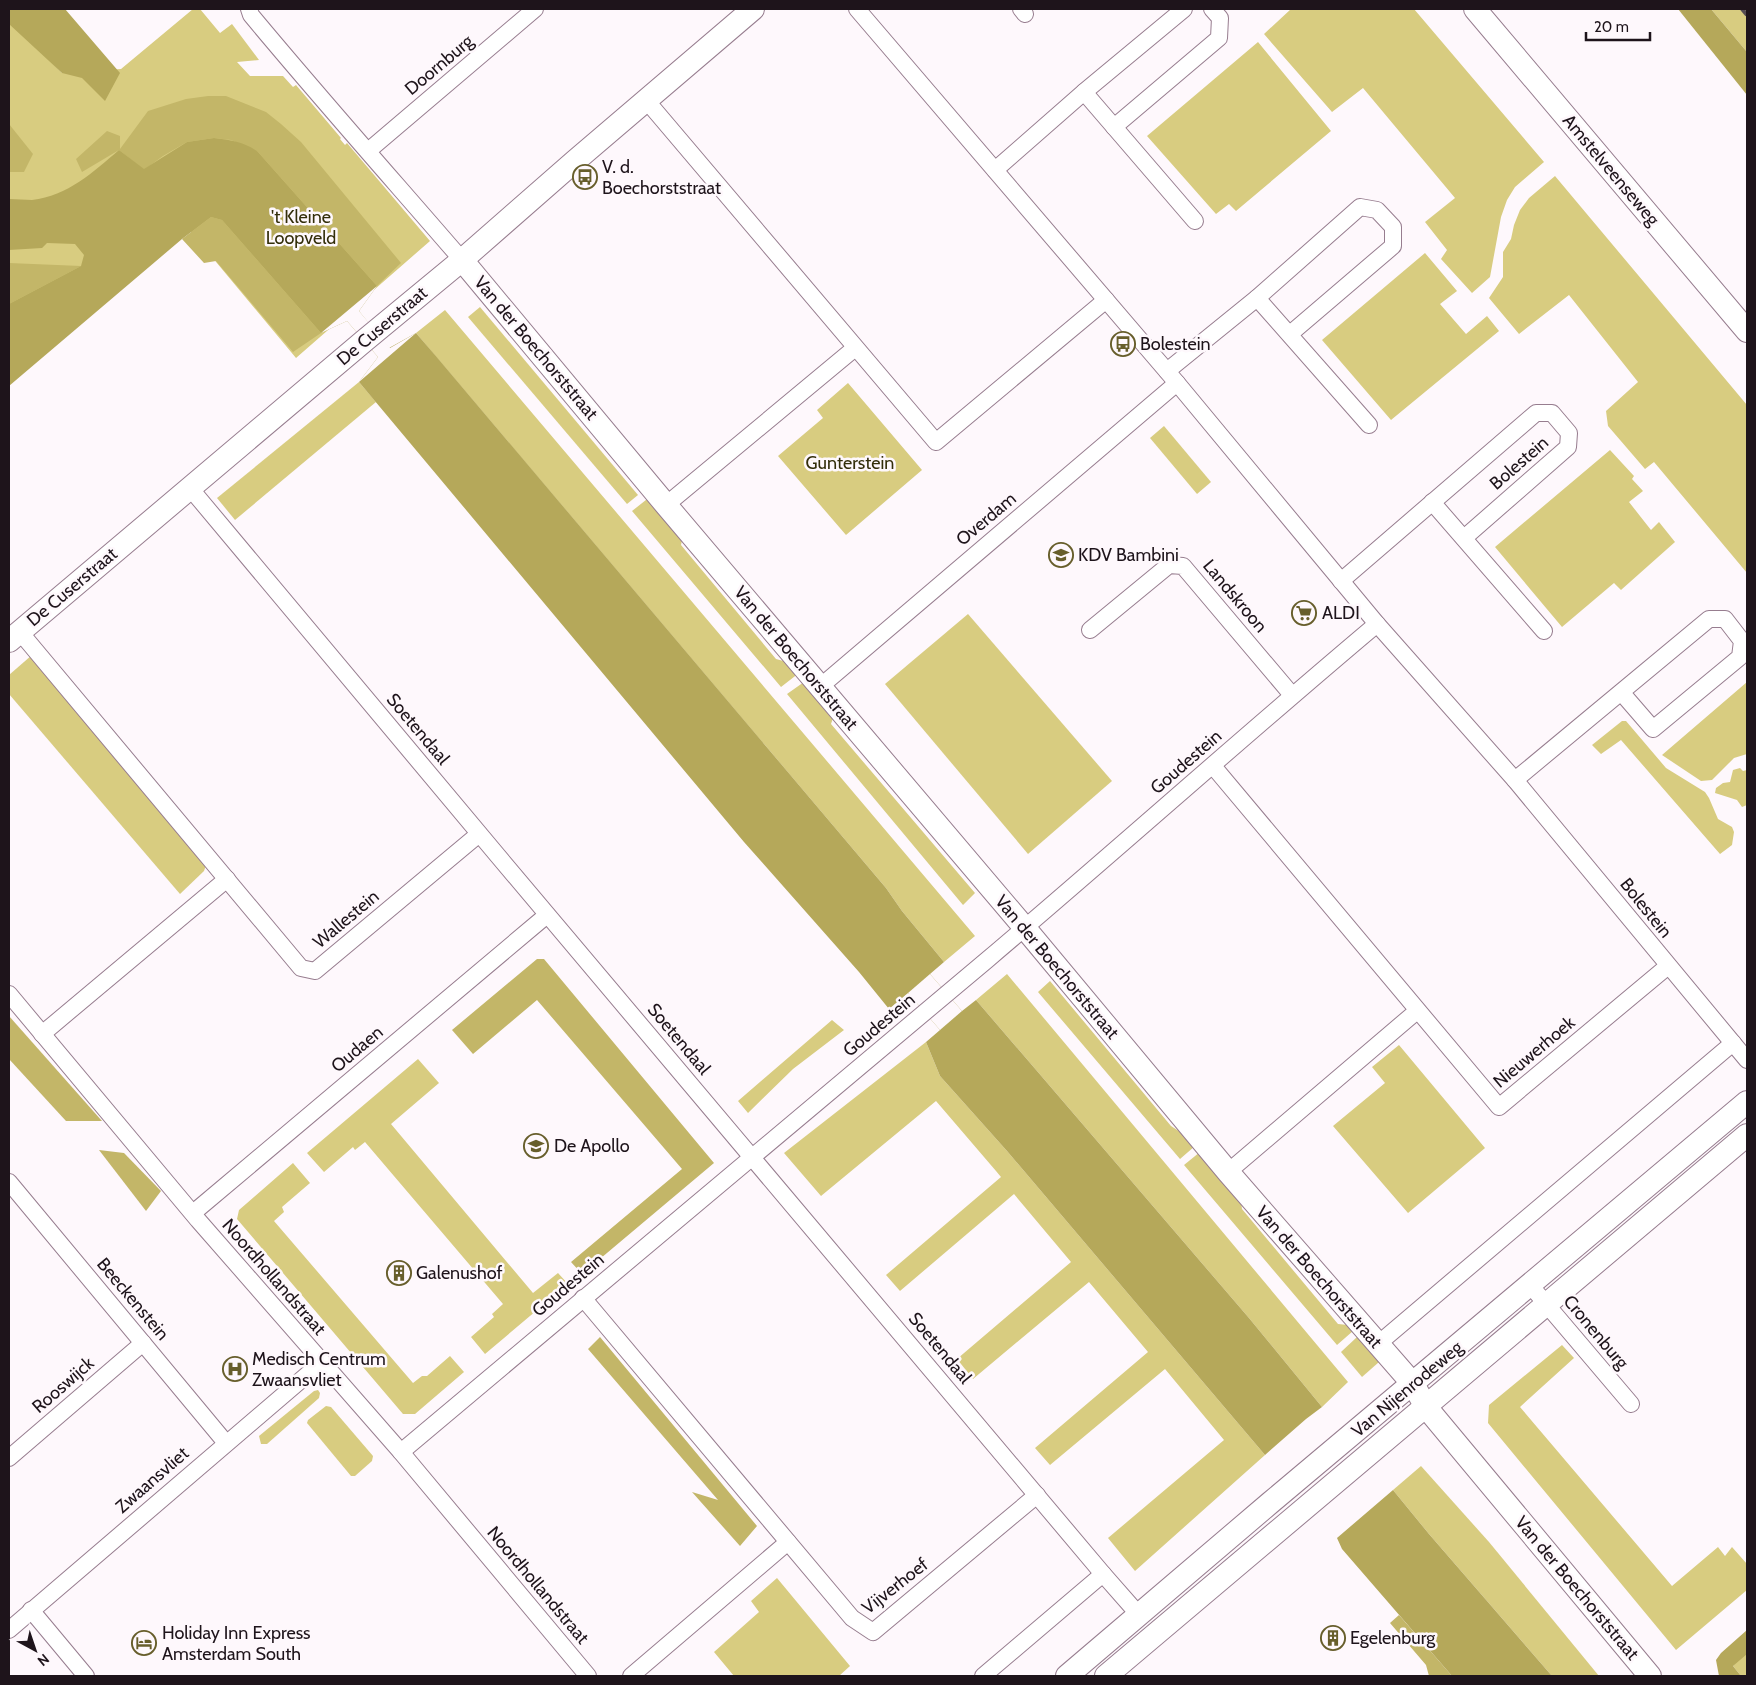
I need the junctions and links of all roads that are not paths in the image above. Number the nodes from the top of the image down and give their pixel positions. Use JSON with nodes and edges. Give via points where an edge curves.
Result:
{"nodes":[{"id":1,"x":249,"y":9,"type":"edge"},
{"id":2,"x":535,"y":9,"type":"edge"},
{"id":3,"x":753,"y":9,"type":"edge"},
{"id":4,"x":857,"y":9,"type":"edge"},
{"id":5,"x":1184,"y":9,"type":"edge"},
{"id":6,"x":1212,"y":9,"type":"edge"},
{"id":7,"x":1475,"y":9,"type":"edge"},
{"id":8,"x":1084,"y":92,"type":"junction"},
{"id":9,"x":646,"y":100,"type":"junction"},
{"id":10,"x":1114,"y":127,"type":"junction"},
{"id":11,"x":368,"y":152,"type":"junction"},
{"id":12,"x":995,"y":170,"type":"junction"},
{"id":13,"x":1195,"y":221,"type":"dead end"},
{"id":14,"x":462,"y":260,"type":"junction"},
{"id":15,"x":1257,"y":298,"type":"junction"},
{"id":16,"x":1106,"y":300,"type":"junction"},
{"id":17,"x":1747,"y":331,"type":"edge"},
{"id":18,"x":1290,"y":334,"type":"junction"},
{"id":19,"x":855,"y":348,"type":"junction"},
{"id":20,"x":1172,"y":377,"type":"junction"},
{"id":21,"x":1369,"y":425,"type":"dead end"},
{"id":22,"x":190,"y":488,"type":"junction"},
{"id":23,"x":1432,"y":502,"type":"junction"},
{"id":24,"x":666,"y":505,"type":"junction"},
{"id":25,"x":1464,"y":538,"type":"junction"},
{"id":26,"x":1341,"y":581,"type":"junction"},
{"id":27,"x":1377,"y":624,"type":"junction"},
{"id":28,"x":1090,"y":630,"type":"dead end"},
{"id":29,"x":1544,"y":630,"type":"dead end"},
{"id":30,"x":14,"y":636,"type":"edge"},
{"id":31,"x":821,"y":686,"type":"junction"},
{"id":32,"x":1621,"y":692,"type":"junction"},
{"id":33,"x":1292,"y":695,"type":"junction"},
{"id":34,"x":1213,"y":766,"type":"junction"},
{"id":35,"x":1515,"y":780,"type":"junction"},
{"id":36,"x":479,"y":834,"type":"junction"},
{"id":37,"x":226,"y":879,"type":"junction"},
{"id":38,"x":547,"y":914,"type":"junction"},
{"id":39,"x":1024,"y":928,"type":"junction"},
{"id":40,"x":1668,"y":966,"type":"junction"},
{"id":41,"x":9,"y":994,"type":"edge"},
{"id":42,"x":1417,"y":1011,"type":"junction"},
{"id":43,"x":42,"y":1034,"type":"junction"},
{"id":44,"x":1733,"y":1043,"type":"junction"},
{"id":45,"x":1747,"y":1060,"type":"edge"},
{"id":46,"x":1747,"y":1102,"type":"edge"},
{"id":47,"x":1747,"y":1135,"type":"edge"},
{"id":48,"x":752,"y":1157,"type":"junction"},
{"id":49,"x":1228,"y":1172,"type":"junction"},
{"id":50,"x":9,"y":1182,"type":"edge"},
{"id":51,"x":192,"y":1214,"type":"junction"},
{"id":52,"x":1530,"y":1285,"type":"junction"},
{"id":53,"x":583,"y":1298,"type":"junction"},
{"id":54,"x":1546,"y":1304,"type":"junction"},
{"id":55,"x":143,"y":1343,"type":"junction"},
{"id":56,"x":1378,"y":1344,"type":"junction"},
{"id":57,"x":322,"y":1362,"type":"junction"},
{"id":58,"x":1413,"y":1384,"type":"junction"},
{"id":59,"x":1631,"y":1404,"type":"dead end"},
{"id":60,"x":1426,"y":1406,"type":"junction"},
{"id":61,"x":226,"y":1443,"type":"junction"},
{"id":62,"x":401,"y":1452,"type":"junction"},
{"id":63,"x":9,"y":1458,"type":"edge"},
{"id":64,"x":1037,"y":1495,"type":"junction"},
{"id":65,"x":788,"y":1542,"type":"junction"},
{"id":66,"x":1103,"y":1574,"type":"junction"},
{"id":67,"x":31,"y":1610,"type":"junction"},
{"id":68,"x":1139,"y":1615,"type":"junction"},
{"id":69,"x":9,"y":1630,"type":"edge"},
{"id":70,"x":86,"y":1676,"type":"edge"},
{"id":71,"x":588,"y":1676,"type":"edge"},
{"id":72,"x":631,"y":1676,"type":"edge"},
{"id":73,"x":983,"y":1676,"type":"edge"},
{"id":74,"x":1067,"y":1676,"type":"edge"},
{"id":75,"x":1106,"y":1676,"type":"edge"},
{"id":76,"x":1650,"y":1676,"type":"edge"}],
"edges":[{"from":1,"to":11,"type":"street"},
{"from":2,"to":11,"type":"street","name":"Doornburg"},
{"from":3,"to":9,"type":"street","name":"De Cuserstraat"},
{"from":4,"to":12,"type":"street","name":"Bolestein"},
{"from":5,"to":8,"type":"street"},
{"from":6,"to":10,"type":"street","via":[[1220,18],[1219,38]]},
{"from":7,"to":17,"type":"street","name":"Amstelveenseweg"},
{"from":8,"to":10,"type":"street"},
{"from":8,"to":12,"type":"street"},
{"from":9,"to":14,"type":"street","name":"De Cuserstraat"},
{"from":9,"to":19,"type":"street"},
{"from":10,"to":13,"type":"street"},
{"from":11,"to":14,"type":"street"},
{"from":12,"to":16,"type":"street","name":"Bolestein"},
{"from":14,"to":22,"type":"street","name":"De Cuserstraat"},
{"from":14,"to":24,"type":"street","name":"Van der Boechorststraat"},
{"from":15,"to":18,"type":"street"},
{"from":15,"to":18,"type":"street","via":[[1360,207],[1377,210],[1393,227],[1393,246]]},
{"from":15,"to":20,"type":"street"},
{"from":16,"to":19,"type":"street","via":[[936,442]]},
{"from":16,"to":20,"type":"street","name":"Bolestein"},
{"from":18,"to":21,"type":"street"},
{"from":19,"to":24,"type":"street"},
{"from":20,"to":26,"type":"street","name":"Bolestein"},
{"from":20,"to":31,"type":"street","name":"Overdam"},
{"from":22,"to":30,"type":"street","name":"De Cuserstraat"},
{"from":22,"to":36,"type":"street","name":"Soetendaal"},
{"from":23,"to":25,"type":"street"},
{"from":23,"to":25,"type":"street","name":"Bolestein","via":[[1536,413],[1552,413],[1569,433],[1568,447]]},
{"from":23,"to":26,"type":"street","name":"Bolestein"},
{"from":24,"to":31,"type":"street","name":"Van der Boechorststraat"},
{"from":25,"to":29,"type":"street"},
{"from":26,"to":27,"type":"street","name":"Bolestein"},
{"from":27,"to":33,"type":"street","name":"Goudestein"},
{"from":27,"to":35,"type":"street","name":"Bolestein"},
{"from":28,"to":33,"type":"street","name":"Landskroon","via":[[1168,565],[1183,566]]},
{"from":30,"to":37,"type":"street","name":"Wallestein"},
{"from":31,"to":39,"type":"street","name":"Van der Boechorststraat"},
{"from":32,"to":32,"type":"street","via":[[1653,729],[1740,657],[1742,641],[1725,620],[1709,619]]},
{"from":32,"to":35,"type":"street"},
{"from":33,"to":34,"type":"street","name":"Goudestein"},
{"from":34,"to":39,"type":"street","name":"Goudestein"},
{"from":34,"to":42,"type":"street","name":"Nieuwerhoek"},
{"from":35,"to":40,"type":"street","name":"Bolestein"},
{"from":36,"to":37,"type":"street","name":"Wallestein","via":[[315,971],[301,968]]},
{"from":36,"to":38,"type":"street","name":"Soetendaal"},
{"from":37,"to":43,"type":"street"},
{"from":38,"to":48,"type":"street","name":"Soetendaal"},
{"from":38,"to":51,"type":"street","name":"Oudaen"},
{"from":39,"to":48,"type":"street","name":"Goudestein"},
{"from":39,"to":49,"type":"street","name":"Van der Boechorststraat"},
{"from":40,"to":42,"type":"street","name":"Nieuwerhoek","via":[[1499,1107]]},
{"from":40,"to":44,"type":"street","name":"Bolestein"},
{"from":41,"to":43,"type":"street","name":"Noordhollandstraat"},
{"from":42,"to":49,"type":"street"},
{"from":43,"to":51,"type":"street","name":"Noordhollandstraat"},
{"from":44,"to":45,"type":"street","name":"Bolestein"},
{"from":44,"to":56,"type":"street"},
{"from":46,"to":52,"type":"street","name":"Van Nijenrodeweg"},
{"from":47,"to":54,"type":"street","name":"Van Nijenrodeweg"},
{"from":48,"to":53,"type":"street","name":"Goudestein"},
{"from":48,"to":64,"type":"street","name":"Soetendaal"},
{"from":49,"to":56,"type":"street","name":"Van der Boechorststraat"},
{"from":50,"to":55,"type":"street","name":"Beeckenstein"},
{"from":51,"to":57,"type":"street","name":"Noordhollandstraat"},
{"from":52,"to":54,"type":"street","name":"Cronenburg"},
{"from":52,"to":58,"type":"street","name":"Van Nijenrodeweg"},
{"from":53,"to":62,"type":"street","name":"Goudestein"},
{"from":53,"to":65,"type":"street","name":"Vijverhoef"},
{"from":54,"to":59,"type":"street","name":"Cronenburg"},
{"from":54,"to":60,"type":"street","name":"Van Nijenrodeweg"},
{"from":55,"to":61,"type":"street","name":"Beeckenstein"},
{"from":55,"to":63,"type":"street","name":"Rooswijck"},
{"from":56,"to":58,"type":"street","name":"Van der Boechorststraat"},
{"from":57,"to":61,"type":"street","name":"Zwaansvliet"},
{"from":57,"to":62,"type":"street","name":"Noordhollandstraat"},
{"from":58,"to":60,"type":"street","name":"Van der Boechorststraat"},
{"from":58,"to":68,"type":"street","name":"Van Nijenrodeweg"},
{"from":60,"to":75,"type":"street","name":"Van Nijenrodeweg"},
{"from":60,"to":76,"type":"street","name":"Van der Boechorststraat"},
{"from":61,"to":67,"type":"street","name":"Zwaansvliet"},
{"from":62,"to":71,"type":"street","name":"Noordhollandstraat"},
{"from":64,"to":65,"type":"street","name":"Vijverhoef","via":[[873,1632],[852,1618]]},
{"from":64,"to":66,"type":"street","name":"Soetendaal"},
{"from":65,"to":72,"type":"street"},
{"from":66,"to":68,"type":"street","name":"Soetendaal"},
{"from":66,"to":73,"type":"street"},
{"from":67,"to":69,"type":"street","name":"Zwaansvliet"},
{"from":67,"to":70,"type":"street"},
{"from":68,"to":74,"type":"street","name":"Van Nijenrodeweg"}]}
